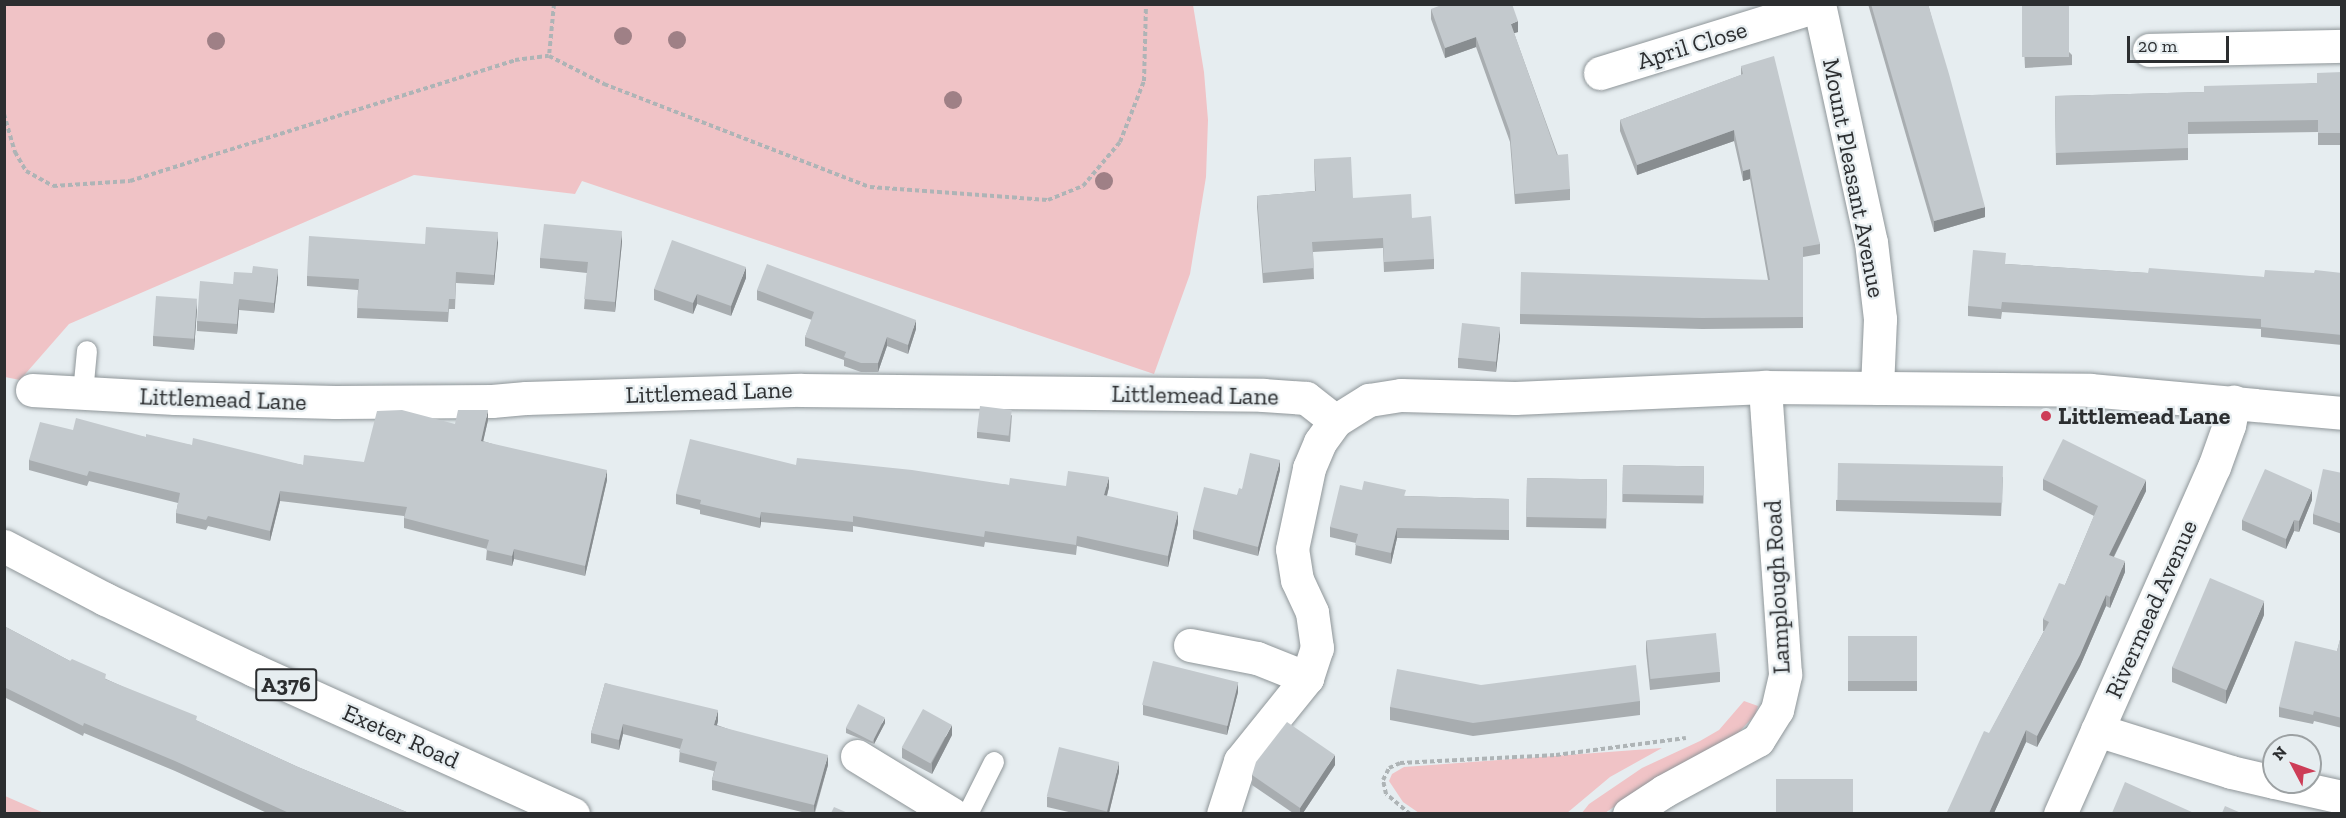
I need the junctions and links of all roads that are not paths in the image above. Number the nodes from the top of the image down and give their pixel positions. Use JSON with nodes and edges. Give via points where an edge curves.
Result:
{"nodes":[{"id":1,"x":1819,"y":5,"type":"edge"},
{"id":2,"x":2342,"y":46,"type":"edge"},
{"id":3,"x":2149,"y":50,"type":"dead end"},
{"id":4,"x":1600,"y":74,"type":"dead end"},
{"id":5,"x":87,"y":351,"type":"dead end"},
{"id":6,"x":1765,"y":387,"type":"junction"},
{"id":7,"x":1878,"y":388,"type":"junction"},
{"id":8,"x":32,"y":390,"type":"dead end"},
{"id":9,"x":83,"y":393,"type":"junction"},
{"id":10,"x":2234,"y":402,"type":"junction"},
{"id":11,"x":2342,"y":412,"type":"edge"},
{"id":12,"x":1335,"y":421,"type":"junction"},
{"id":13,"x":4,"y":546,"type":"edge"},
{"id":14,"x":1190,"y":645,"type":"dead end"},
{"id":15,"x":1307,"y":678,"type":"junction"},
{"id":16,"x":2097,"y":730,"type":"junction"},
{"id":17,"x":857,"y":756,"type":"dead end"},
{"id":18,"x":994,"y":762,"type":"dead end"},
{"id":19,"x":2262,"y":779,"type":"edge"},
{"id":20,"x":2322,"y":793,"type":"edge"},
{"id":21,"x":2342,"y":797,"type":"edge"},
{"id":22,"x":573,"y":813,"type":"edge"},
{"id":23,"x":952,"y":813,"type":"edge"},
{"id":24,"x":968,"y":813,"type":"edge"},
{"id":25,"x":1223,"y":813,"type":"edge"},
{"id":26,"x":1629,"y":813,"type":"edge"},
{"id":27,"x":2060,"y":813,"type":"edge"}],
"edges":[{"from":1,"to":4,"type":"main road","name":"April Close"},
{"from":1,"to":7,"type":"main road","name":"Mount Pleasant Avenue","via":[[1870,242],[1880,319]]},
{"from":2,"to":3,"type":"main road"},
{"from":5,"to":9,"type":"lane"},
{"from":6,"to":7,"type":"main road"},
{"from":6,"to":12,"type":"main road","via":[[1515,398],[1401,395],[1369,400]]},
{"from":6,"to":26,"type":"main road","name":"Lamplough Road","via":[[1785,674],[1777,710],[1758,740]]},
{"from":7,"to":10,"type":"main road","via":[[2090,390]]},
{"from":8,"to":9,"type":"main road","name":"Littlemead Lane"},
{"from":9,"to":12,"type":"main road","name":"Littlemead Lane","via":[[335,402],[492,401],[801,390],[1263,395],[1306,398]]},
{"from":10,"to":11,"type":"main road"},
{"from":10,"to":16,"type":"main road","name":"Rivermead Avenue","via":[[2214,467]]},
{"from":12,"to":15,"type":"main road","via":[[1309,468],[1292,549],[1297,580],[1312,612],[1317,648]]},
{"from":13,"to":22,"type":"main road","name":"Exeter Road","number":"A376","via":[[254,670]]},
{"from":14,"to":15,"type":"main road","via":[[1257,658]]},
{"from":15,"to":25,"type":"main road","via":[[1240,761]]},
{"from":16,"to":19,"type":"main road"},
{"from":16,"to":27,"type":"main road","name":"Rivermead Avenue"},
{"from":17,"to":23,"type":"main road"},
{"from":18,"to":24,"type":"lane"},
{"from":20,"to":21,"type":"main road"}]}
